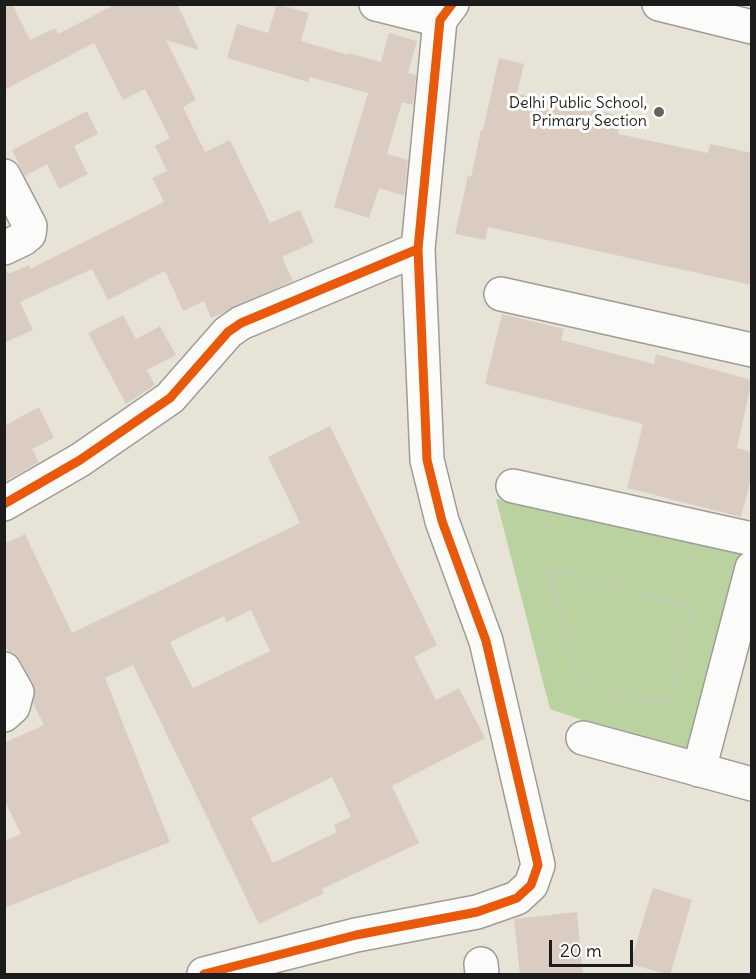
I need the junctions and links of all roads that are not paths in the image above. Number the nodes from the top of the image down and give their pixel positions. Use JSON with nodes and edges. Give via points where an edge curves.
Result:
{"nodes":[{"id":1,"x":376,"y":4,"type":"edge"},
{"id":2,"x":659,"y":4,"type":"edge"},
{"id":3,"x":446,"y":12,"type":"edge"},
{"id":4,"x":752,"y":27,"type":"edge"},
{"id":5,"x":4,"y":176,"type":"edge"},
{"id":6,"x":4,"y":248,"type":"edge"},
{"id":7,"x":418,"y":249,"type":"junction"},
{"id":8,"x":501,"y":294,"type":"dead end"},
{"id":9,"x":752,"y":350,"type":"edge"},
{"id":10,"x":513,"y":486,"type":"dead end"},
{"id":11,"x":4,"y":504,"type":"edge"},
{"id":12,"x":752,"y":539,"type":"edge"},
{"id":13,"x":752,"y":568,"type":"edge"},
{"id":14,"x":4,"y":669,"type":"edge"},
{"id":15,"x":4,"y":715,"type":"edge"},
{"id":16,"x":583,"y":738,"type":"dead end"},
{"id":17,"x":699,"y":770,"type":"junction"},
{"id":18,"x":752,"y":784,"type":"edge"},
{"id":19,"x":204,"y":975,"type":"edge"}],
"edges":[{"from":1,"to":3,"type":"street"},
{"from":2,"to":4,"type":"street"},
{"from":3,"to":7,"type":"street"},
{"from":5,"to":6,"type":"street","via":[[30,226],[29,234]]},
{"from":7,"to":11,"type":"street","via":[[241,323],[228,332],[170,398],[80,460]]},
{"from":7,"to":19,"type":"street","via":[[427,460],[442,521],[486,641],[538,865],[531,885],[517,898],[477,912],[356,935]]},
{"from":8,"to":9,"type":"street"},
{"from":10,"to":12,"type":"street"},
{"from":13,"to":17,"type":"street"},
{"from":14,"to":15,"type":"street","via":[[17,692],[13,707]]},
{"from":16,"to":17,"type":"street"},
{"from":17,"to":18,"type":"street"}]}
